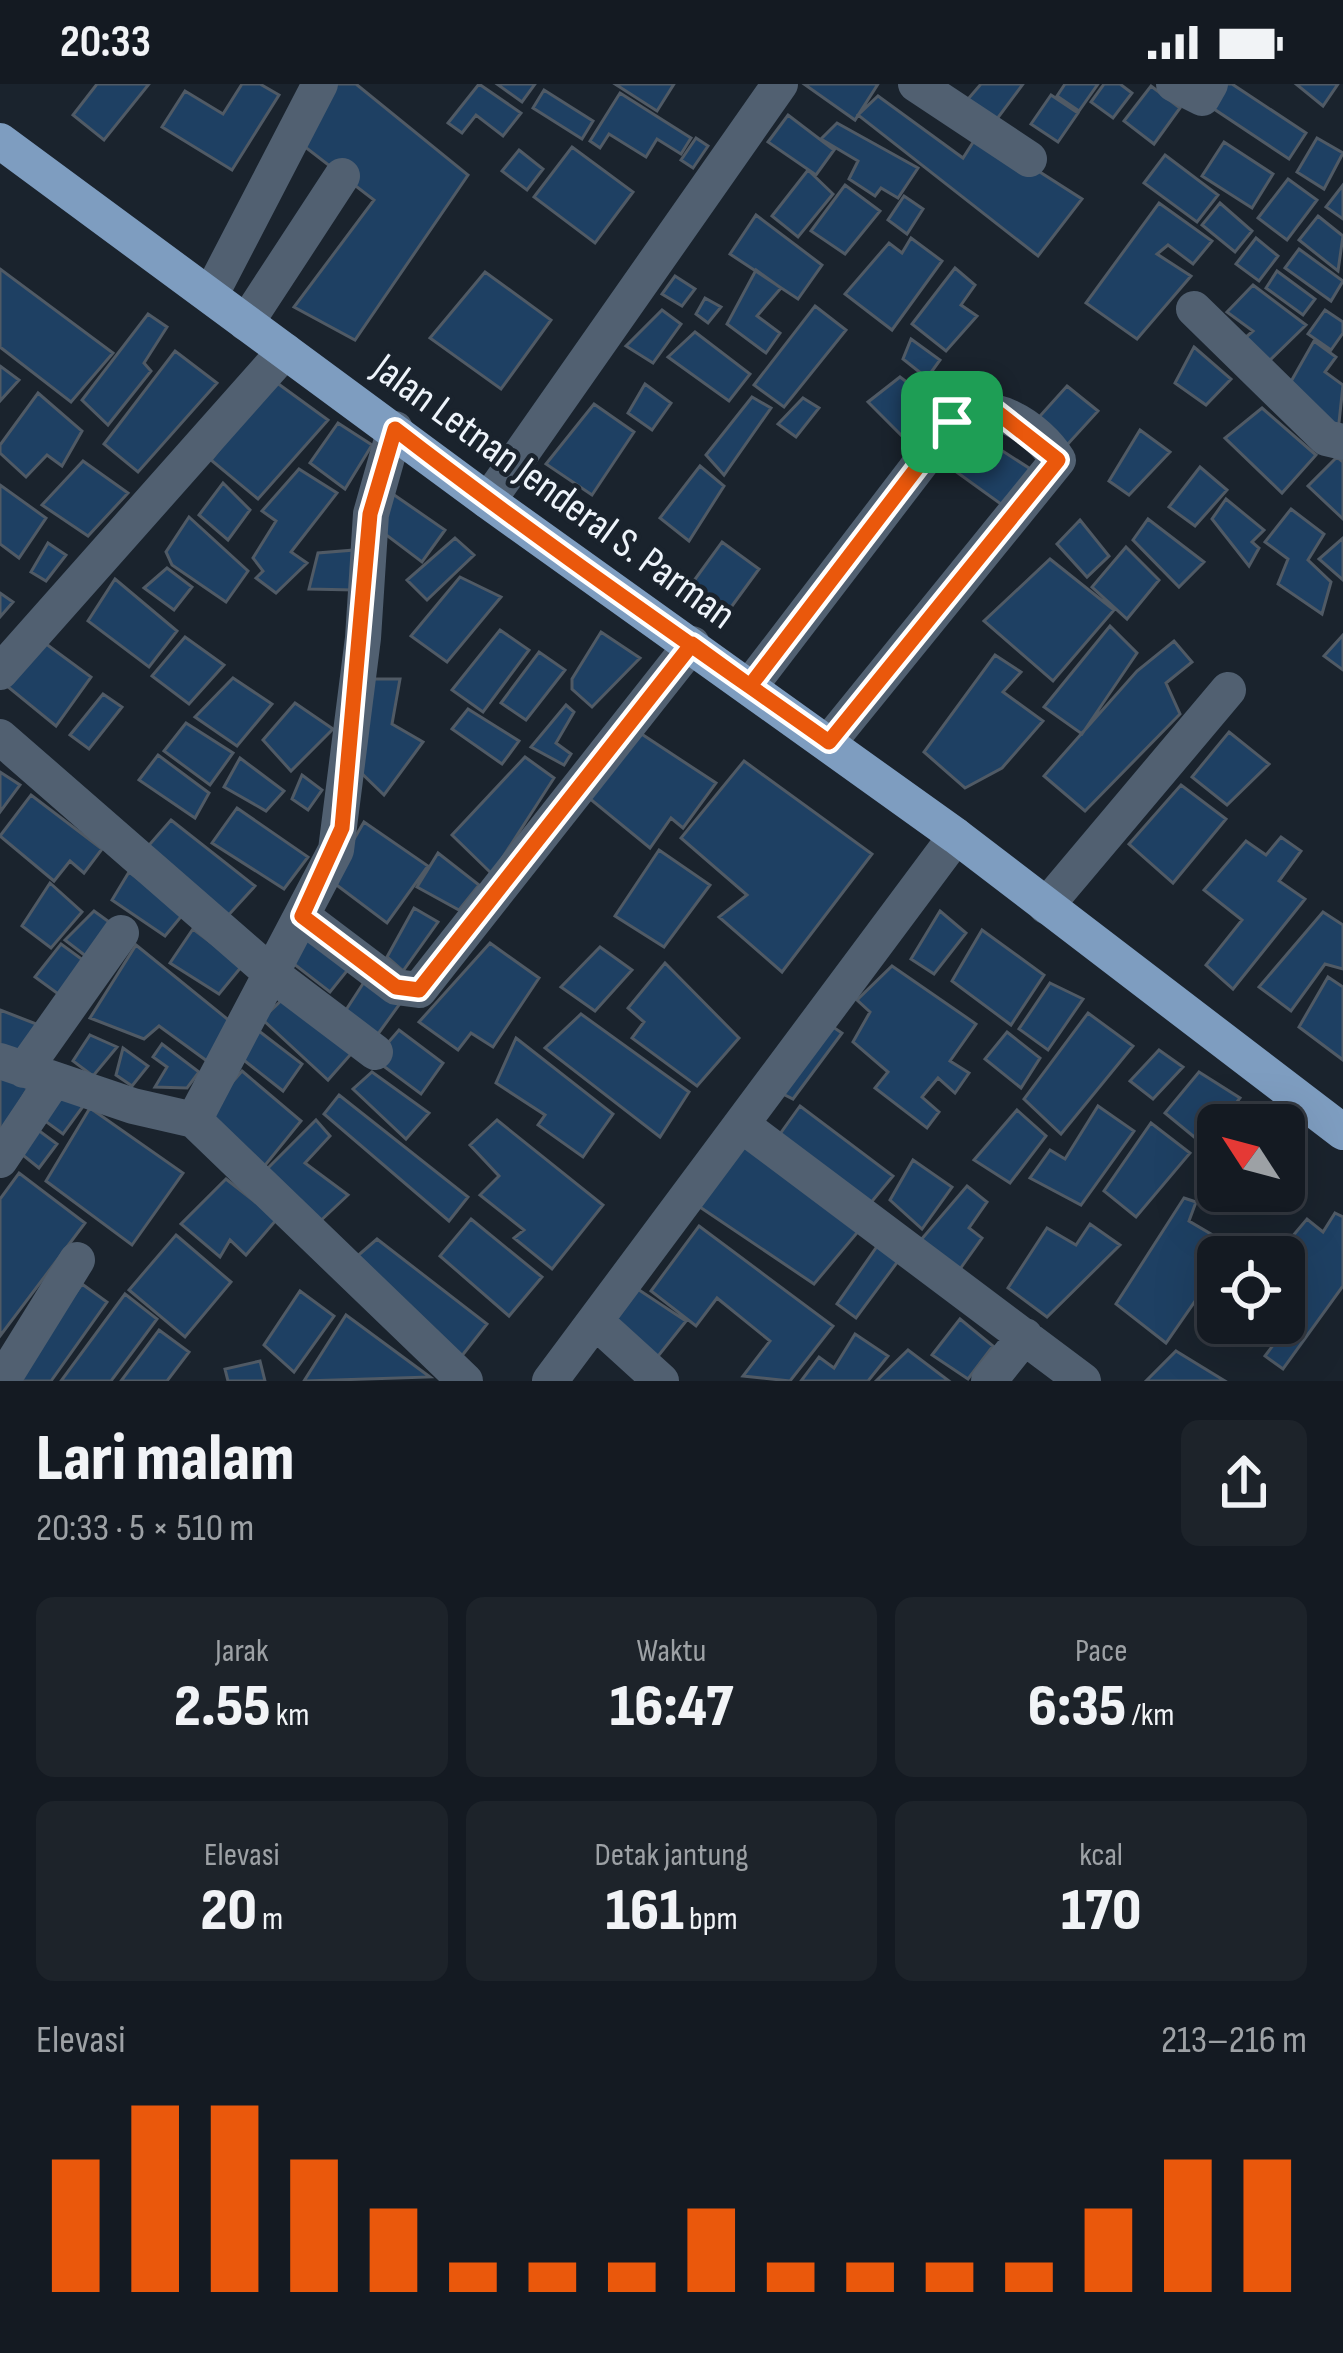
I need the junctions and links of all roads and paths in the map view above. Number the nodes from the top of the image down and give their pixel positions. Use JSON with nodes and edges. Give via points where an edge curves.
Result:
{"nodes":[{"id":1,"x":320,"y":84,"type":"edge"},
{"id":2,"x":780,"y":84,"type":"edge"},
{"id":3,"x":916,"y":84,"type":"edge"},
{"id":4,"x":1174,"y":84,"type":"edge"},
{"id":5,"x":1210,"y":84,"type":"edge"},
{"id":6,"x":0,"y":141,"type":"edge"},
{"id":7,"x":1029,"y":159,"type":"dead end"},
{"id":8,"x":342,"y":176,"type":"dead end"},
{"id":9,"x":211,"y":294,"type":"junction"},
{"id":10,"x":1194,"y":309,"type":"dead end"},
{"id":11,"x":247,"y":322,"type":"junction"},
{"id":12,"x":285,"y":351,"type":"junction"},
{"id":13,"x":395,"y":429,"type":"junction"},
{"id":14,"x":1343,"y":442,"type":"edge"},
{"id":15,"x":488,"y":501,"type":"junction"},
{"id":16,"x":692,"y":644,"type":"junction"},
{"id":17,"x":0,"y":672,"type":"edge"},
{"id":18,"x":750,"y":686,"type":"junction"},
{"id":19,"x":1228,"y":690,"type":"dead end"},
{"id":20,"x":0,"y":737,"type":"edge"},
{"id":21,"x":829,"y":742,"type":"junction"},
{"id":22,"x":956,"y":836,"type":"junction"},
{"id":23,"x":1046,"y":905,"type":"junction"},
{"id":24,"x":302,"y":916,"type":"junction"},
{"id":25,"x":121,"y":933,"type":"dead end"},
{"id":26,"x":272,"y":974,"type":"junction"},
{"id":27,"x":375,"y":1052,"type":"dead end"},
{"id":28,"x":26,"y":1071,"type":"edge"},
{"id":29,"x":194,"y":1120,"type":"junction"},
{"id":30,"x":742,"y":1125,"type":"junction"},
{"id":31,"x":1343,"y":1132,"type":"edge"},
{"id":32,"x":0,"y":1160,"type":"edge"},
{"id":33,"x":77,"y":1260,"type":"dead end"},
{"id":34,"x":595,"y":1321,"type":"junction"},
{"id":35,"x":1025,"y":1336,"type":"junction"},
{"id":36,"x":2,"y":1381,"type":"edge"},
{"id":37,"x":466,"y":1381,"type":"edge"},
{"id":38,"x":550,"y":1381,"type":"edge"},
{"id":39,"x":661,"y":1381,"type":"edge"},
{"id":40,"x":988,"y":1381,"type":"edge"},
{"id":41,"x":1083,"y":1381,"type":"edge"}],
"edges":[{"from":1,"to":9,"type":"street"},
{"from":2,"to":15,"type":"street"},
{"from":3,"to":7,"type":"street"},
{"from":4,"to":5,"type":"street","via":[[1202,98]]},
{"from":6,"to":9,"type":"main road","name":"Jalan Letnan Jenderal S. Parman"},
{"from":8,"to":11,"type":"street"},
{"from":9,"to":11,"type":"main road","name":"Jalan Letnan Jenderal S. Parman"},
{"from":10,"to":14,"type":"street","via":[[1327,437]]},
{"from":11,"to":12,"type":"main road","name":"Jalan Letnan Jenderal S. Parman"},
{"from":12,"to":13,"type":"main road","name":"Jalan Letnan Jenderal S. Parman"},
{"from":12,"to":17,"type":"street"},
{"from":13,"to":15,"type":"main road","name":"Jalan Letnan Jenderal S. Parman"},
{"from":13,"to":24,"type":"street","via":[[370,514],[342,828]]},
{"from":15,"to":16,"type":"main road","name":"Jalan Letnan Jenderal S. Parman"},
{"from":16,"to":18,"type":"main road","name":"Jalan Letnan Jenderal S. Parman"},
{"from":16,"to":24,"type":"street","via":[[419,990],[396,987]]},
{"from":18,"to":21,"type":"main road","name":"Jalan Letnan Jenderal S. Parman"},
{"from":18,"to":21,"type":"street","via":[[952,422],[975,407],[1011,420],[1058,460]]},
{"from":19,"to":23,"type":"street"},
{"from":20,"to":26,"type":"street"},
{"from":21,"to":22,"type":"main road","name":"Jalan Letnan Jenderal S. Parman"},
{"from":22,"to":23,"type":"main road","name":"Jalan Letnan Jenderal S. Parman"},
{"from":22,"to":30,"type":"street"},
{"from":23,"to":31,"type":"main road","name":"Jalan Letnan Jenderal S. Parman"},
{"from":24,"to":26,"type":"street"},
{"from":25,"to":28,"type":"street"},
{"from":26,"to":27,"type":"street"},
{"from":26,"to":29,"type":"street"},
{"from":28,"to":29,"type":"street"},
{"from":28,"to":32,"type":"street"},
{"from":29,"to":37,"type":"street"},
{"from":30,"to":34,"type":"street"},
{"from":30,"to":35,"type":"street"},
{"from":33,"to":36,"type":"street"},
{"from":34,"to":38,"type":"street"},
{"from":34,"to":39,"type":"street"},
{"from":35,"to":40,"type":"street"},
{"from":35,"to":41,"type":"street"}]}
